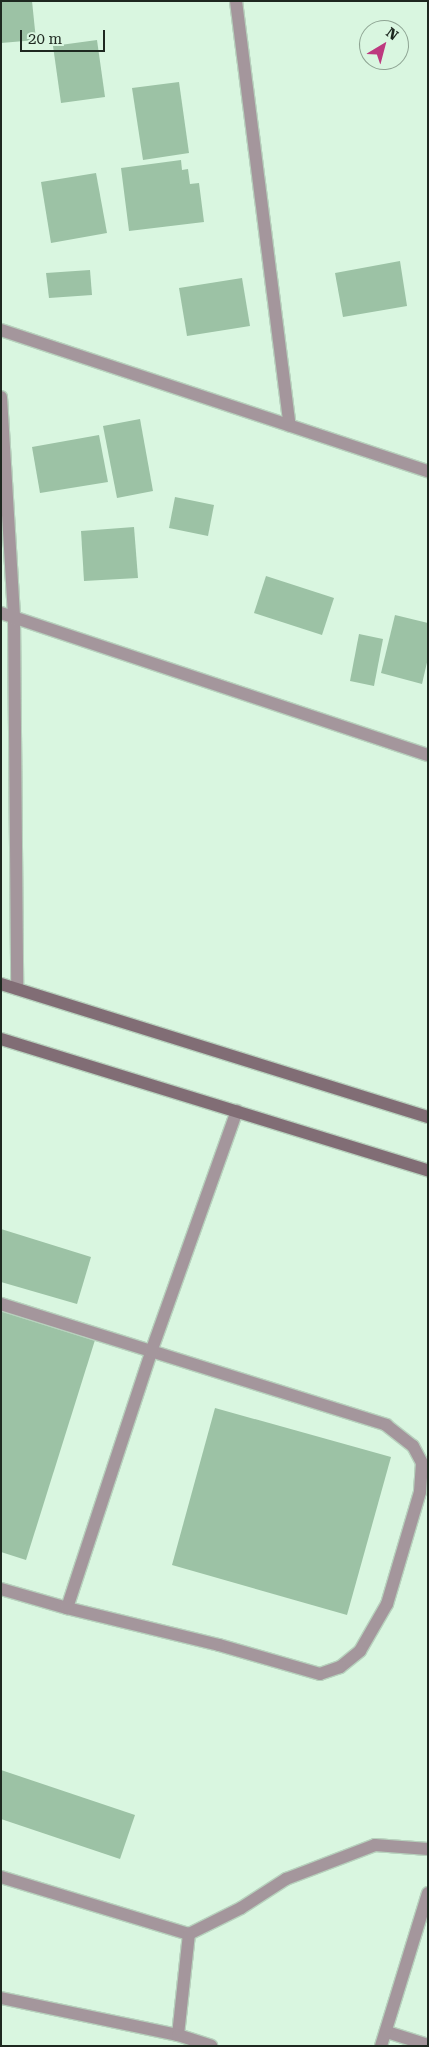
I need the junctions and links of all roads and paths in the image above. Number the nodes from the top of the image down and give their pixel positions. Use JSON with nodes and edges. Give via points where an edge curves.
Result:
{"nodes":[{"id":1,"x":236,"y":1,"type":"edge"},
{"id":2,"x":1,"y":330,"type":"edge"},
{"id":3,"x":1,"y":397,"type":"edge"},
{"id":4,"x":290,"y":426,"type":"junction"},
{"id":5,"x":428,"y":471,"type":"edge"},
{"id":6,"x":5,"y":616,"type":"edge"},
{"id":7,"x":428,"y":755,"type":"edge"},
{"id":8,"x":1,"y":984,"type":"edge"},
{"id":9,"x":17,"y":989,"type":"junction"},
{"id":10,"x":1,"y":1039,"type":"edge"},
{"id":11,"x":237,"y":1111,"type":"junction"},
{"id":12,"x":428,"y":1117,"type":"edge"},
{"id":13,"x":428,"y":1170,"type":"edge"},
{"id":14,"x":1,"y":1304,"type":"edge"},
{"id":15,"x":151,"y":1352,"type":"junction"},
{"id":16,"x":1,"y":1589,"type":"edge"},
{"id":17,"x":67,"y":1608,"type":"junction"},
{"id":18,"x":428,"y":1849,"type":"edge"},
{"id":19,"x":1,"y":1877,"type":"edge"},
{"id":20,"x":428,"y":1894,"type":"edge"},
{"id":21,"x":189,"y":1934,"type":"junction"},
{"id":22,"x":1,"y":1998,"type":"edge"},
{"id":23,"x":387,"y":2032,"type":"junction"},
{"id":24,"x":178,"y":2035,"type":"junction"},
{"id":25,"x":428,"y":2045,"type":"edge"},
{"id":26,"x":211,"y":2046,"type":"edge"},
{"id":27,"x":381,"y":2046,"type":"edge"}],
"edges":[{"from":1,"to":4,"type":"street"},
{"from":2,"to":4,"type":"street"},
{"from":3,"to":6,"type":"street"},
{"from":4,"to":5,"type":"street"},
{"from":6,"to":7,"type":"street"},
{"from":6,"to":9,"type":"street"},
{"from":8,"to":9,"type":"main road"},
{"from":9,"to":12,"type":"main road"},
{"from":10,"to":11,"type":"main road"},
{"from":11,"to":13,"type":"main road"},
{"from":11,"to":15,"type":"street"},
{"from":14,"to":15,"type":"street"},
{"from":15,"to":17,"type":"street"},
{"from":15,"to":17,"type":"street","via":[[386,1425],[413,1446],[422,1463],[420,1492],[387,1604],[360,1651],[340,1667],[320,1674],[219,1645]]},
{"from":16,"to":17,"type":"street"},
{"from":18,"to":21,"type":"street","via":[[375,1845],[286,1879],[242,1908]]},
{"from":19,"to":21,"type":"street"},
{"from":20,"to":23,"type":"street"},
{"from":21,"to":24,"type":"street"},
{"from":22,"to":24,"type":"street"},
{"from":23,"to":25,"type":"street"},
{"from":23,"to":27,"type":"street"},
{"from":24,"to":26,"type":"street"}]}
